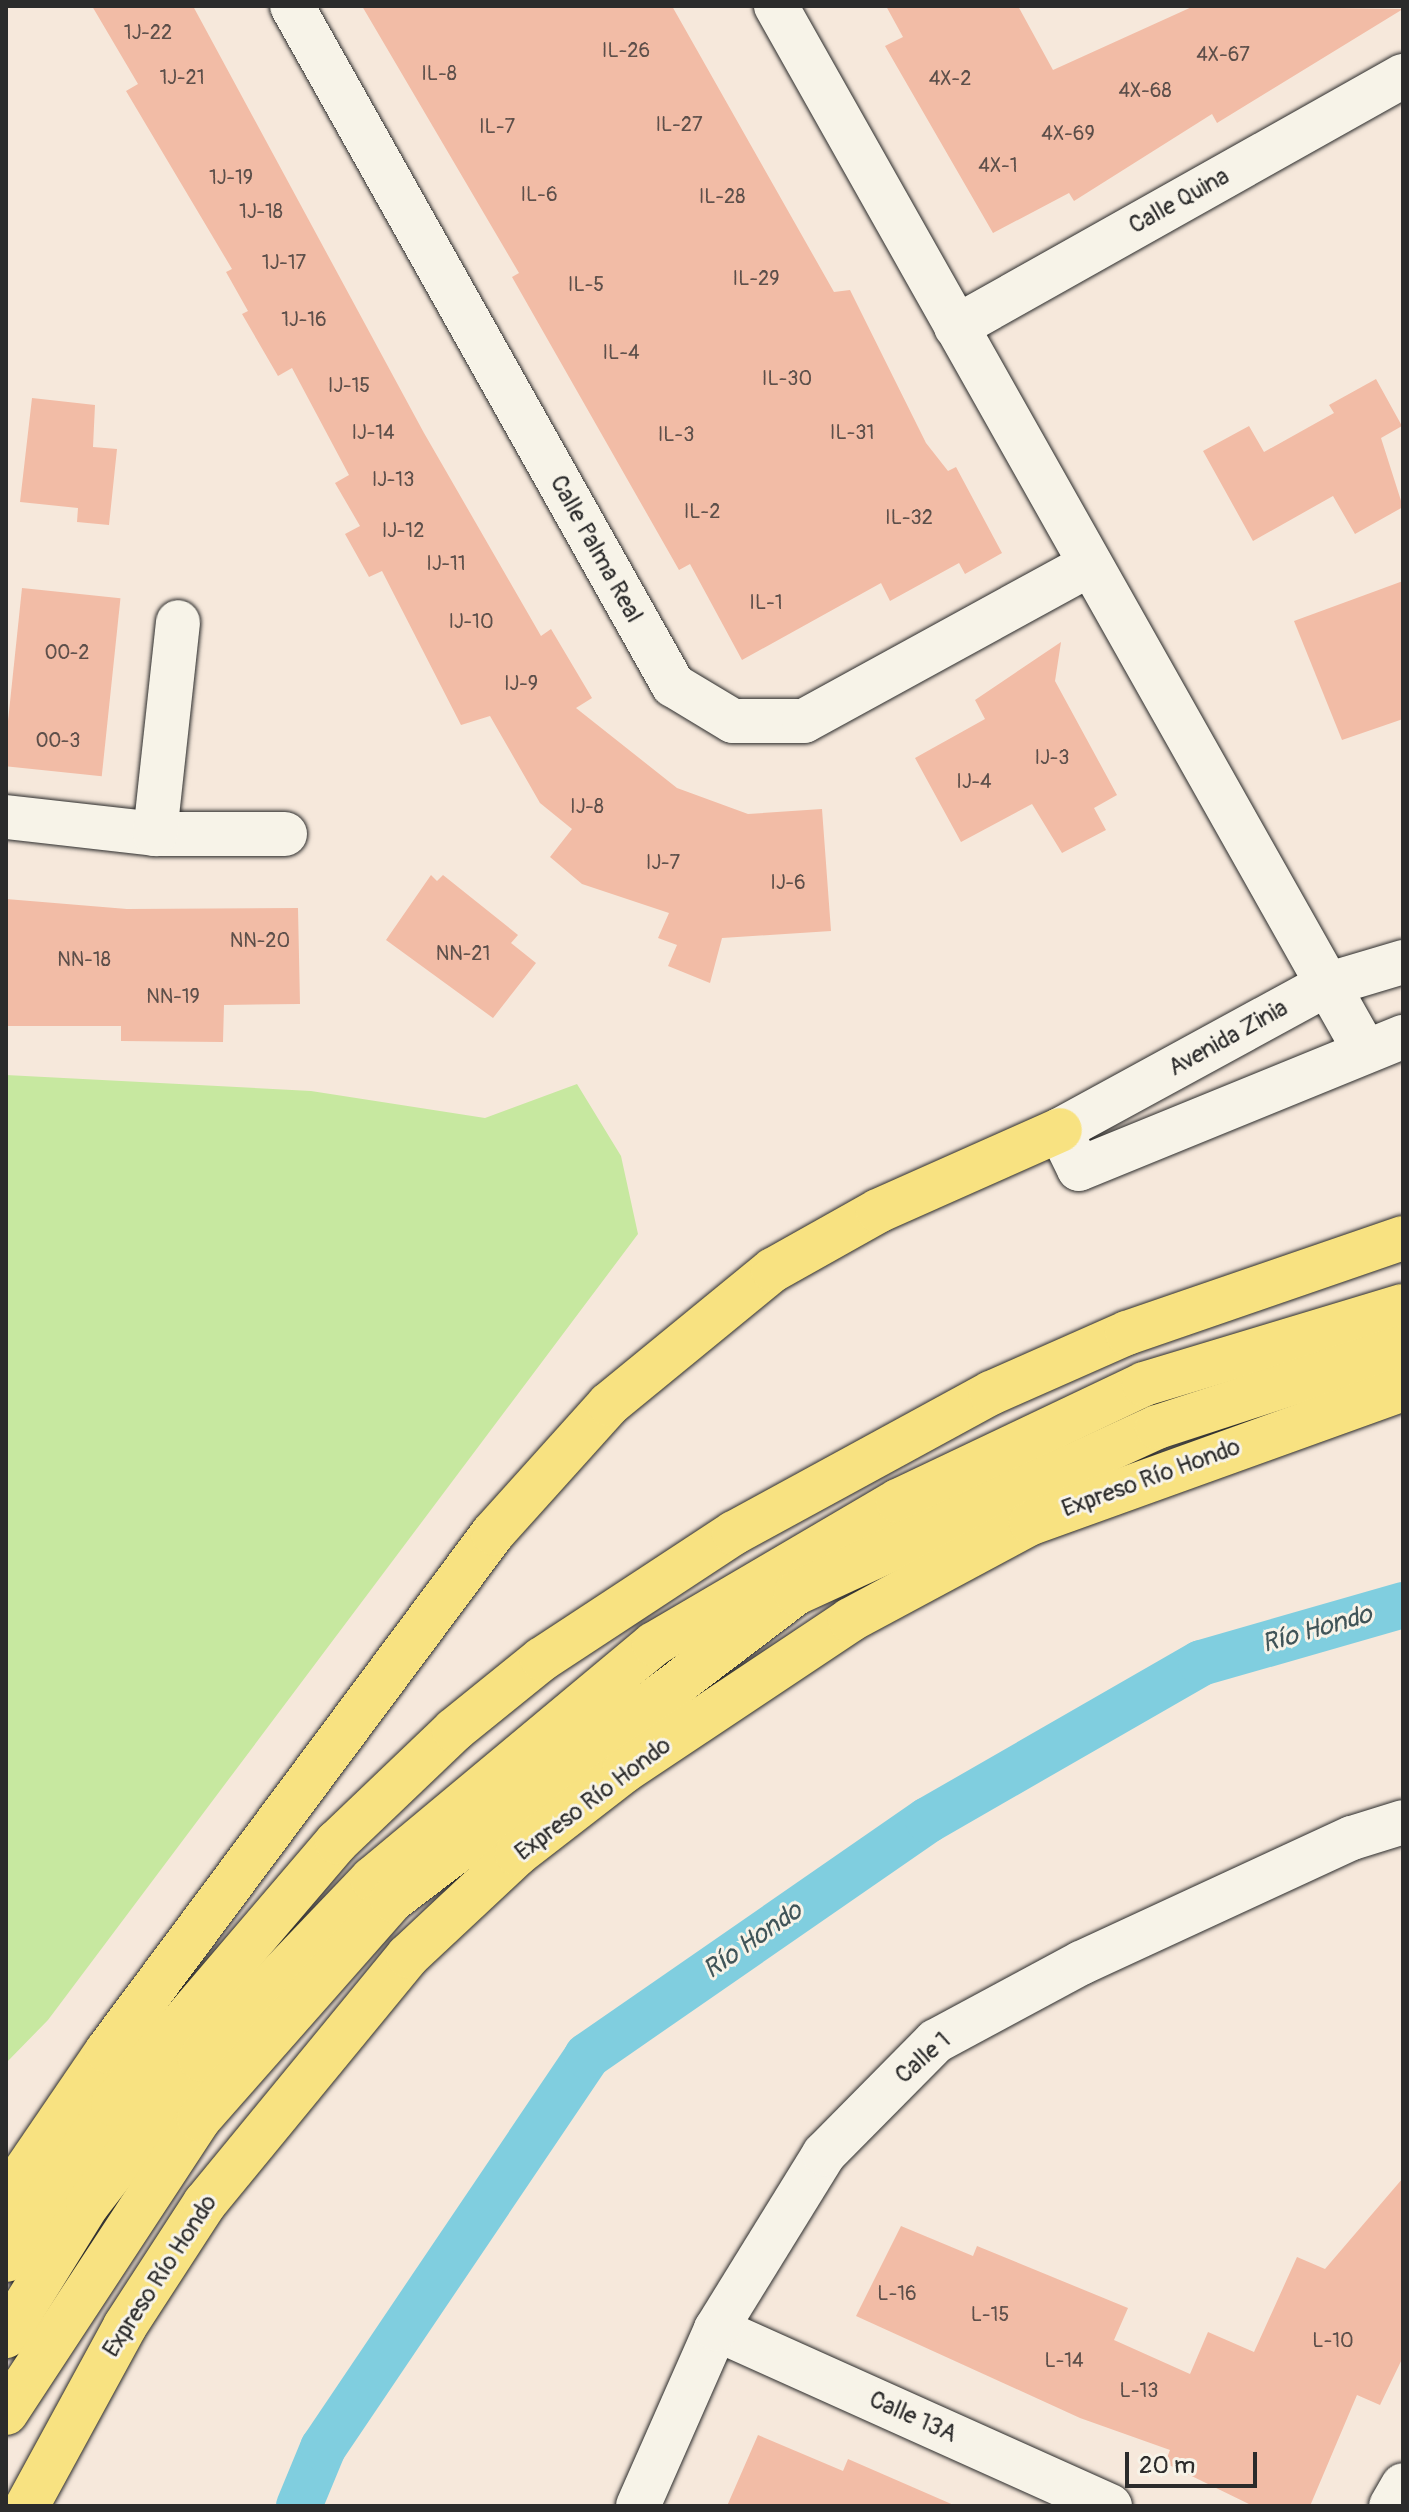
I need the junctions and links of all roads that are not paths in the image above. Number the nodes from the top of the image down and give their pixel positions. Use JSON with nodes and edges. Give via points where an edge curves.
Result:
{"nodes":[{"id":1,"x":292,"y":6,"type":"edge"},
{"id":2,"x":776,"y":6,"type":"edge"},
{"id":3,"x":1403,"y":76,"type":"edge"},
{"id":4,"x":956,"y":327,"type":"junction"},
{"id":5,"x":1089,"y":565,"type":"junction"},
{"id":6,"x":178,"y":622,"type":"dead end"},
{"id":7,"x":6,"y":817,"type":"edge"},
{"id":8,"x":155,"y":834,"type":"junction"},
{"id":9,"x":285,"y":834,"type":"dead end"},
{"id":10,"x":1403,"y":962,"type":"edge"},
{"id":11,"x":1326,"y":985,"type":"junction"},
{"id":12,"x":1384,"y":1044,"type":"edge"},
{"id":13,"x":1060,"y":1130,"type":"junction"},
{"id":14,"x":1403,"y":1238,"type":"edge"},
{"id":15,"x":1403,"y":1306,"type":"edge"},
{"id":16,"x":1403,"y":1347,"type":"edge"},
{"id":17,"x":1403,"y":1389,"type":"edge"},
{"id":18,"x":1403,"y":1822,"type":"edge"},
{"id":19,"x":6,"y":2199,"type":"edge"},
{"id":20,"x":6,"y":2260,"type":"edge"},
{"id":21,"x":716,"y":2329,"type":"junction"},
{"id":22,"x":6,"y":2336,"type":"edge"},
{"id":23,"x":6,"y":2413,"type":"edge"},
{"id":24,"x":1403,"y":2485,"type":"edge"},
{"id":25,"x":27,"y":2506,"type":"edge"},
{"id":26,"x":638,"y":2506,"type":"edge"},
{"id":27,"x":1110,"y":2506,"type":"edge"},
{"id":28,"x":1391,"y":2506,"type":"edge"}],
"edges":[{"from":1,"to":5,"type":"street","name":"Calle Palma Real","via":[[673,685],[733,721],[804,721]]},
{"from":2,"to":4,"type":"street"},
{"from":3,"to":4,"type":"street","name":"Calle Quina"},
{"from":4,"to":5,"type":"street"},
{"from":5,"to":11,"type":"street"},
{"from":6,"to":8,"type":"street"},
{"from":7,"to":8,"type":"street"},
{"from":8,"to":9,"type":"street"},
{"from":10,"to":11,"type":"street","name":"Avenida Zinia"},
{"from":11,"to":12,"type":"street"},
{"from":11,"to":13,"type":"street","name":"Avenida Zinia"},
{"from":12,"to":13,"type":"street","via":[[1079,1169]]},
{"from":13,"to":19,"type":"highway","via":[[878,1211],[773,1270],[609,1404],[493,1533],[107,2051]]},
{"from":14,"to":20,"type":"highway","via":[[1127,1333],[978,1400],[734,1533],[542,1659],[454,1730],[337,1842],[113,2104]]},
{"from":15,"to":22,"type":"highway","via":[[1144,1384],[898,1501],[654,1644],[372,1879],[200,2059],[88,2204]]},
{"from":16,"to":23,"type":"highway","via":[[1157,1427],[796,1593],[392,1900],[199,2119]]},
{"from":17,"to":25,"type":"highway","name":"Expreso Río Hondo","via":[[1031,1523],[850,1620],[624,1771],[517,1854],[408,1956],[205,2203],[125,2326]]},
{"from":18,"to":21,"type":"street","name":"Calle 1","via":[[1352,1838],[1081,1963],[936,2041],[824,2154]]},
{"from":21,"to":26,"type":"street","name":"Calle 1"},
{"from":21,"to":27,"type":"street","name":"Calle 13A"},
{"from":24,"to":28,"type":"street"}]}
